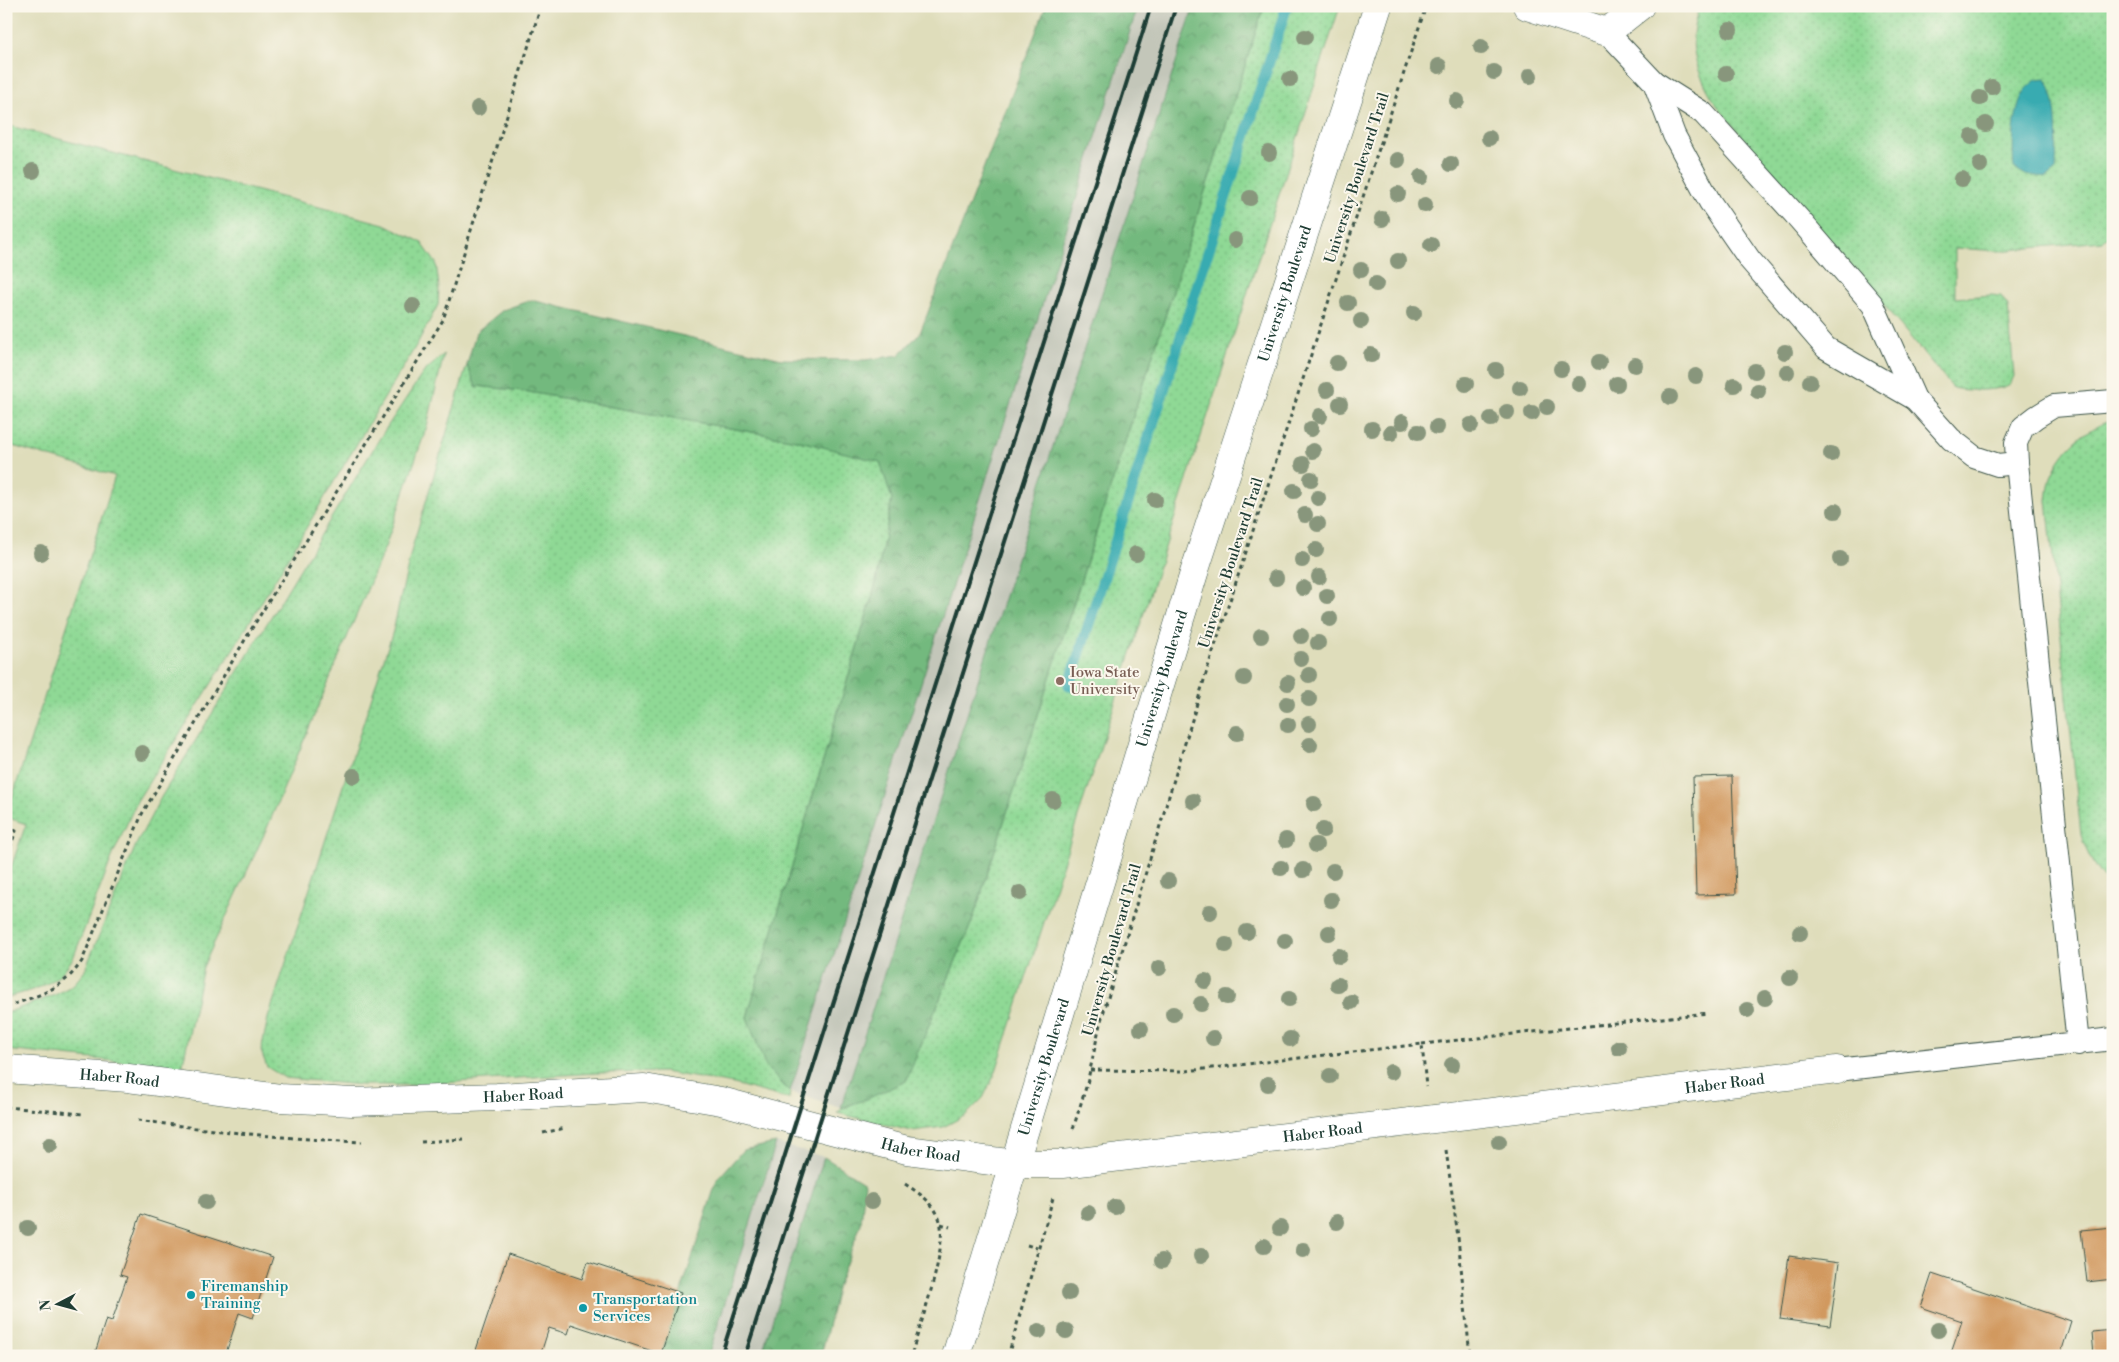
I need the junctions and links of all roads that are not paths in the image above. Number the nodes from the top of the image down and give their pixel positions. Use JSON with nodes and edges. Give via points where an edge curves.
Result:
{"nodes":[{"id":1,"x":1378,"y":6,"type":"edge"},
{"id":2,"x":1527,"y":6,"type":"edge"},
{"id":3,"x":1640,"y":6,"type":"edge"},
{"id":4,"x":1607,"y":32,"type":"junction"},
{"id":5,"x":1654,"y":82,"type":"junction"},
{"id":6,"x":1915,"y":399,"type":"junction"},
{"id":7,"x":2113,"y":401,"type":"edge"},
{"id":8,"x":2017,"y":463,"type":"junction"},
{"id":9,"x":2113,"y":1039,"type":"edge"},
{"id":10,"x":2078,"y":1044,"type":"junction"},
{"id":11,"x":6,"y":1069,"type":"edge"},
{"id":12,"x":1836,"y":1070,"type":"joint"},
{"id":13,"x":1015,"y":1164,"type":"junction"},
{"id":14,"x":956,"y":1356,"type":"edge"}],
"edges":[{"from":1,"to":13,"type":"street","name":"University Boulevard","via":[[1194,573]]},
{"from":2,"to":4,"type":"street"},
{"from":3,"to":4,"type":"street"},
{"from":4,"to":5,"type":"lane"},
{"from":5,"to":6,"type":"lane","via":[[1703,113],[1873,305]]},
{"from":5,"to":6,"type":"lane","via":[[1682,152],[1710,202],[1750,260],[1826,348]]},
{"from":6,"to":8,"type":"lane","via":[[1951,439],[1974,457],[1998,465]]},
{"from":7,"to":8,"type":"lane","via":[[2054,406],[2036,417],[2023,427],[2016,443]]},
{"from":8,"to":10,"type":"lane"},
{"from":9,"to":10,"type":"lane"},
{"from":10,"to":12,"type":"lane"},
{"from":11,"to":13,"type":"street","name":"Haber Road","via":[[128,1078],[280,1098],[352,1102],[644,1088],[721,1101],[907,1150]]},
{"from":12,"to":13,"type":"street","name":"Haber Road","via":[[1071,1163]]},
{"from":13,"to":14,"type":"street","name":"University Boulevard"}]}
